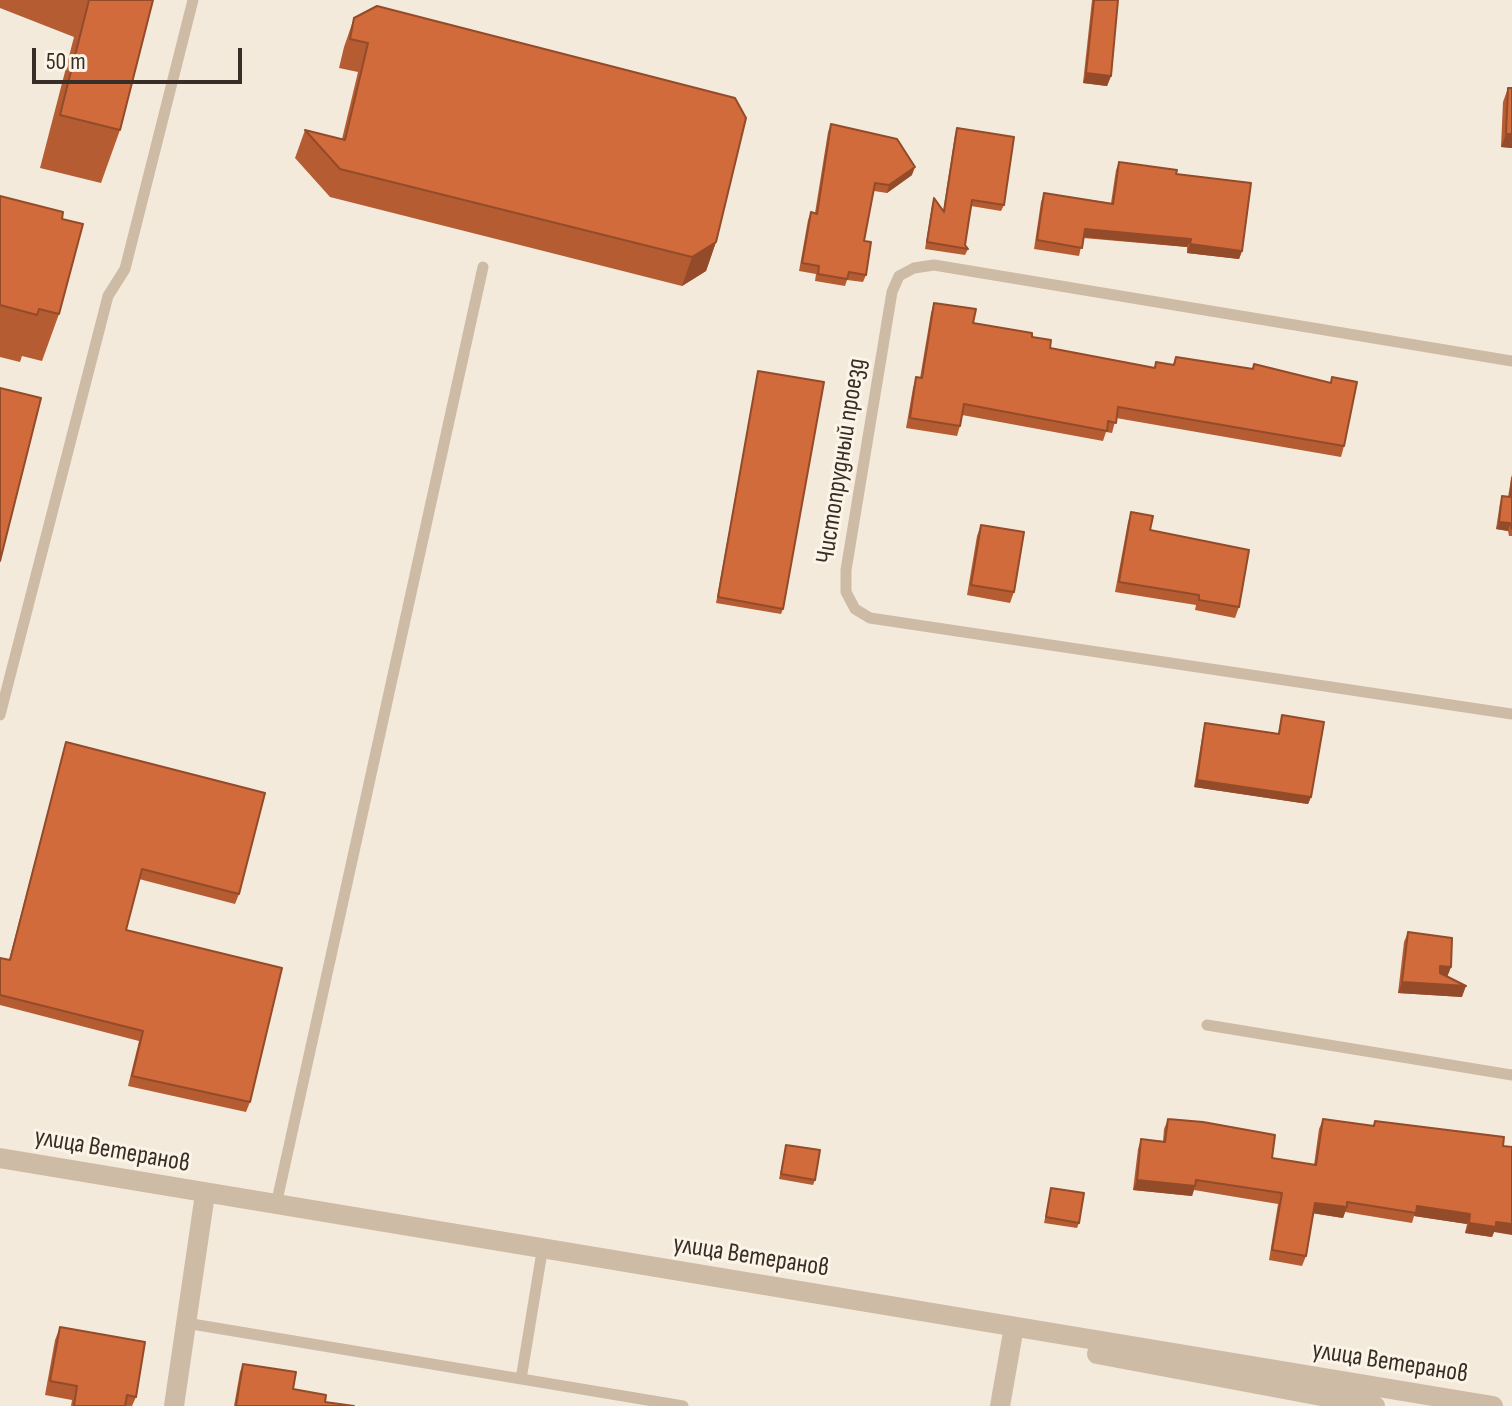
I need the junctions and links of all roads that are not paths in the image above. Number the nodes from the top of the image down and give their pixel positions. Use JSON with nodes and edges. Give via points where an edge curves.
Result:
{"nodes":[{"id":1,"x":193,"y":0,"type":"edge"},
{"id":2,"x":483,"y":267,"type":"dead end"},
{"id":3,"x":1512,"y":361,"type":"edge"},
{"id":4,"x":1512,"y":714,"type":"edge"},
{"id":5,"x":0,"y":715,"type":"edge"},
{"id":6,"x":1207,"y":1025,"type":"dead end"},
{"id":7,"x":1512,"y":1075,"type":"edge"},
{"id":8,"x":0,"y":1158,"type":"edge"},
{"id":9,"x":0,"y":1169,"type":"edge"},
{"id":10,"x":204,"y":1199,"type":"junction"},
{"id":11,"x":276,"y":1205,"type":"junction"},
{"id":12,"x":541,"y":1258,"type":"junction"},
{"id":13,"x":186,"y":1323,"type":"junction"},
{"id":14,"x":1012,"y":1338,"type":"junction"},
{"id":15,"x":521,"y":1379,"type":"junction"},
{"id":16,"x":174,"y":1406,"type":"edge"},
{"id":17,"x":683,"y":1406,"type":"edge"},
{"id":18,"x":1000,"y":1406,"type":"edge"},
{"id":19,"x":1375,"y":1406,"type":"edge"},
{"id":20,"x":1493,"y":1406,"type":"edge"}],
"edges":[{"from":1,"to":5,"type":"lane","via":[[125,269],[108,296]]},
{"from":2,"to":11,"type":"lane"},
{"from":3,"to":4,"type":"lane","name":"Чистопрудный проезд","via":[[934,265],[914,268],[899,276],[892,292],[846,592],[855,609],[870,618]]},
{"from":6,"to":7,"type":"lane"},
{"from":8,"to":10,"type":"street","name":"улица Ветеранов"},
{"from":9,"to":10,"type":"street","name":"улица Ветеранов"},
{"from":10,"to":11,"type":"street","name":"улица Ветеранов"},
{"from":10,"to":12,"type":"street","name":"улица Ветеранов"},
{"from":10,"to":13,"type":"street"},
{"from":11,"to":20,"type":"street","name":"улица Ветеранов"},
{"from":12,"to":14,"type":"street","name":"улица Ветеранов"},
{"from":12,"to":15,"type":"lane"},
{"from":13,"to":15,"type":"lane"},
{"from":13,"to":16,"type":"street"},
{"from":14,"to":18,"type":"street"},
{"from":14,"to":19,"type":"street","name":"улица Ветеранов"},
{"from":15,"to":17,"type":"lane"}]}
